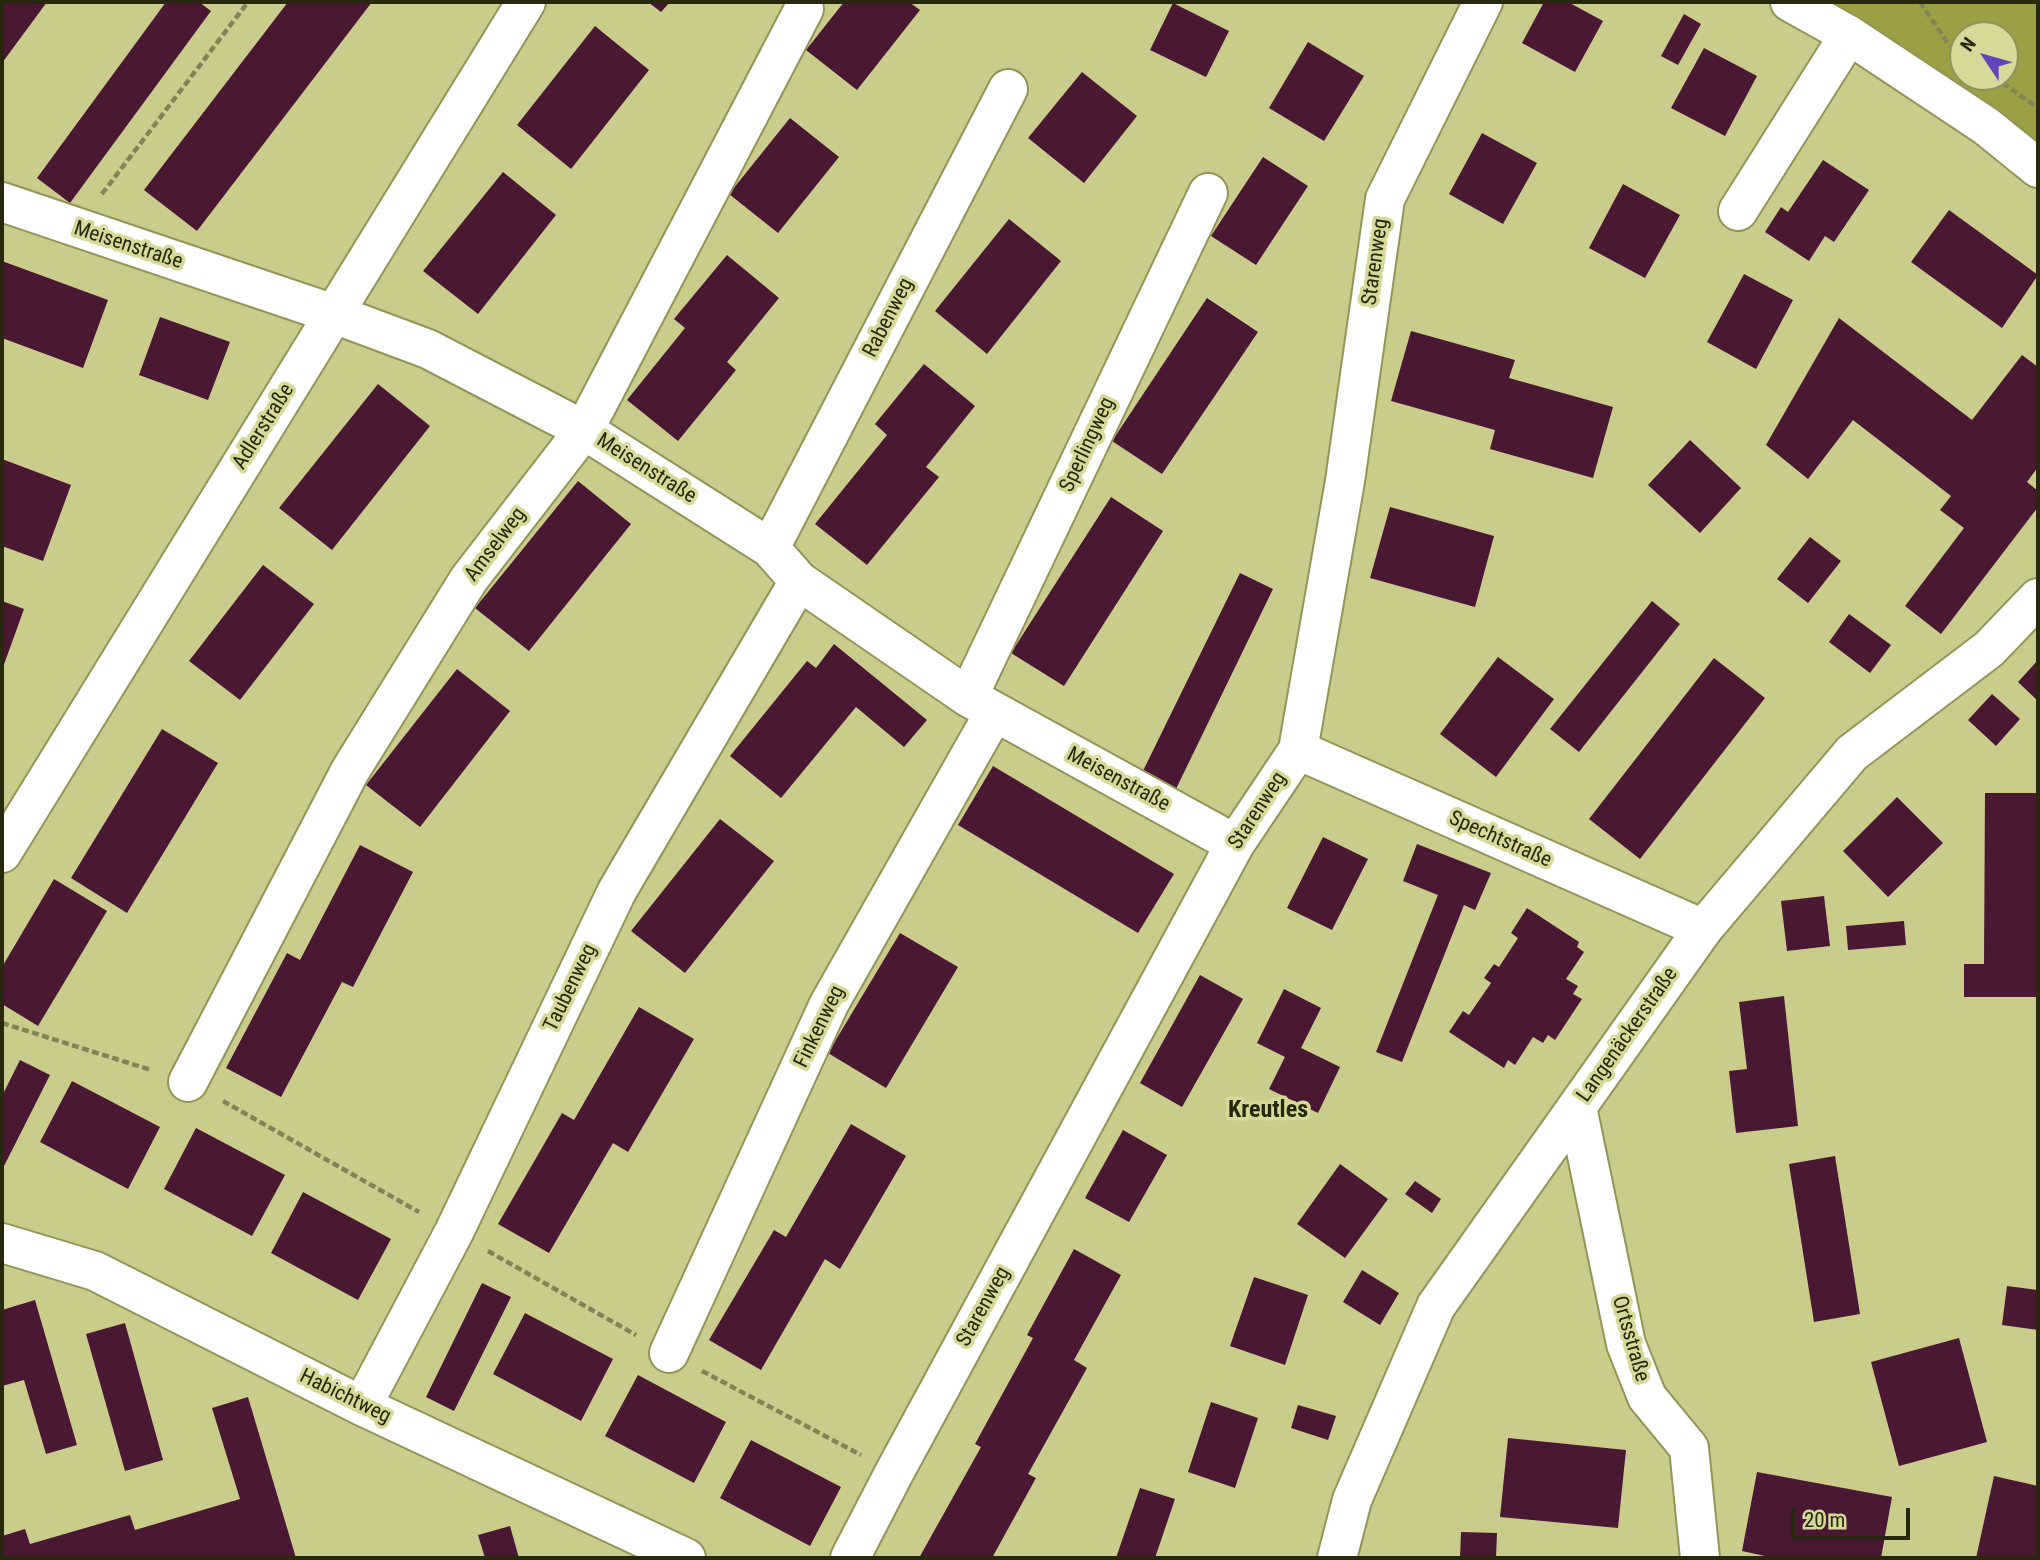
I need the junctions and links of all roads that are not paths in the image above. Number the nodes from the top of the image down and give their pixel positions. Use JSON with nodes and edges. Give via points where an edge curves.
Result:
{"nodes":[{"id":1,"x":526,"y":2,"type":"edge"},
{"id":2,"x":1483,"y":2,"type":"edge"},
{"id":3,"x":1790,"y":2,"type":"edge"},
{"id":4,"x":804,"y":9,"type":"dead end"},
{"id":5,"x":1849,"y":35,"type":"junction"},
{"id":6,"x":1008,"y":89,"type":"dead end"},
{"id":7,"x":2038,"y":168,"type":"edge"},
{"id":8,"x":1208,"y":193,"type":"dead end"},
{"id":9,"x":2,"y":202,"type":"edge"},
{"id":10,"x":1738,"y":211,"type":"dead end"},
{"id":11,"x":334,"y":314,"type":"junction"},
{"id":12,"x":584,"y":430,"type":"junction"},
{"id":13,"x":770,"y":548,"type":"junction"},
{"id":14,"x":799,"y":581,"type":"junction"},
{"id":15,"x":2038,"y":598,"type":"edge"},
{"id":16,"x":981,"y":705,"type":"junction"},
{"id":17,"x":1297,"y":750,"type":"junction"},
{"id":18,"x":1235,"y":844,"type":"junction"},
{"id":19,"x":2,"y":853,"type":"edge"},
{"id":20,"x":1703,"y":929,"type":"junction"},
{"id":21,"x":188,"y":1082,"type":"dead end"},
{"id":22,"x":1577,"y":1107,"type":"junction"},
{"id":23,"x":2,"y":1244,"type":"edge"},
{"id":24,"x":669,"y":1353,"type":"dead end"},
{"id":25,"x":362,"y":1406,"type":"junction"},
{"id":26,"x":686,"y":1558,"type":"edge"},
{"id":27,"x":850,"y":1558,"type":"edge"},
{"id":28,"x":1337,"y":1558,"type":"edge"},
{"id":29,"x":1700,"y":1558,"type":"edge"}],
"edges":[{"from":1,"to":11,"type":"street","name":"Adlerstraße"},
{"from":2,"to":17,"type":"street","name":"Starenweg","via":[[1385,200],[1345,481]]},
{"from":3,"to":5,"type":"street"},
{"from":4,"to":12,"type":"street","name":"Amselweg"},
{"from":5,"to":7,"type":"street","via":[[1986,126]]},
{"from":5,"to":10,"type":"street"},
{"from":6,"to":13,"type":"street","name":"Rabenweg"},
{"from":8,"to":16,"type":"street","name":"Sperlingweg"},
{"from":9,"to":11,"type":"street","name":"Meisenstraße"},
{"from":11,"to":12,"type":"street","name":"Meisenstraße","via":[[428,349]]},
{"from":11,"to":19,"type":"street","name":"Adlerstraße"},
{"from":12,"to":13,"type":"street","name":"Meisenstraße"},
{"from":12,"to":21,"type":"street","name":"Amselweg","via":[[469,579],[350,771]]},
{"from":13,"to":14,"type":"street","name":"Meisenstraße"},
{"from":14,"to":16,"type":"street","name":"Meisenstraße"},
{"from":14,"to":25,"type":"street","name":"Taubenweg","via":[[617,891],[454,1232]]},
{"from":15,"to":20,"type":"street","name":"Langenäckerstraße","via":[[1989,649],[1852,753]]},
{"from":16,"to":18,"type":"street","name":"Meisenstraße"},
{"from":16,"to":24,"type":"street","name":"Finkenweg","via":[[829,1004]]},
{"from":17,"to":18,"type":"street","name":"Starenweg"},
{"from":17,"to":20,"type":"street","name":"Spechtstraße"},
{"from":18,"to":27,"type":"street","name":"Starenweg"},
{"from":20,"to":22,"type":"street","name":"Langenäckerstraße"},
{"from":22,"to":28,"type":"street","name":"Langenäckerstraße","via":[[1436,1306],[1352,1500]]},
{"from":22,"to":29,"type":"street","name":"Ortsstraße","via":[[1626,1344],[1647,1397],[1689,1447]]},
{"from":23,"to":25,"type":"street","name":"Habichtweg","via":[[94,1271]]},
{"from":25,"to":26,"type":"street","name":"Habichtweg"}]}
